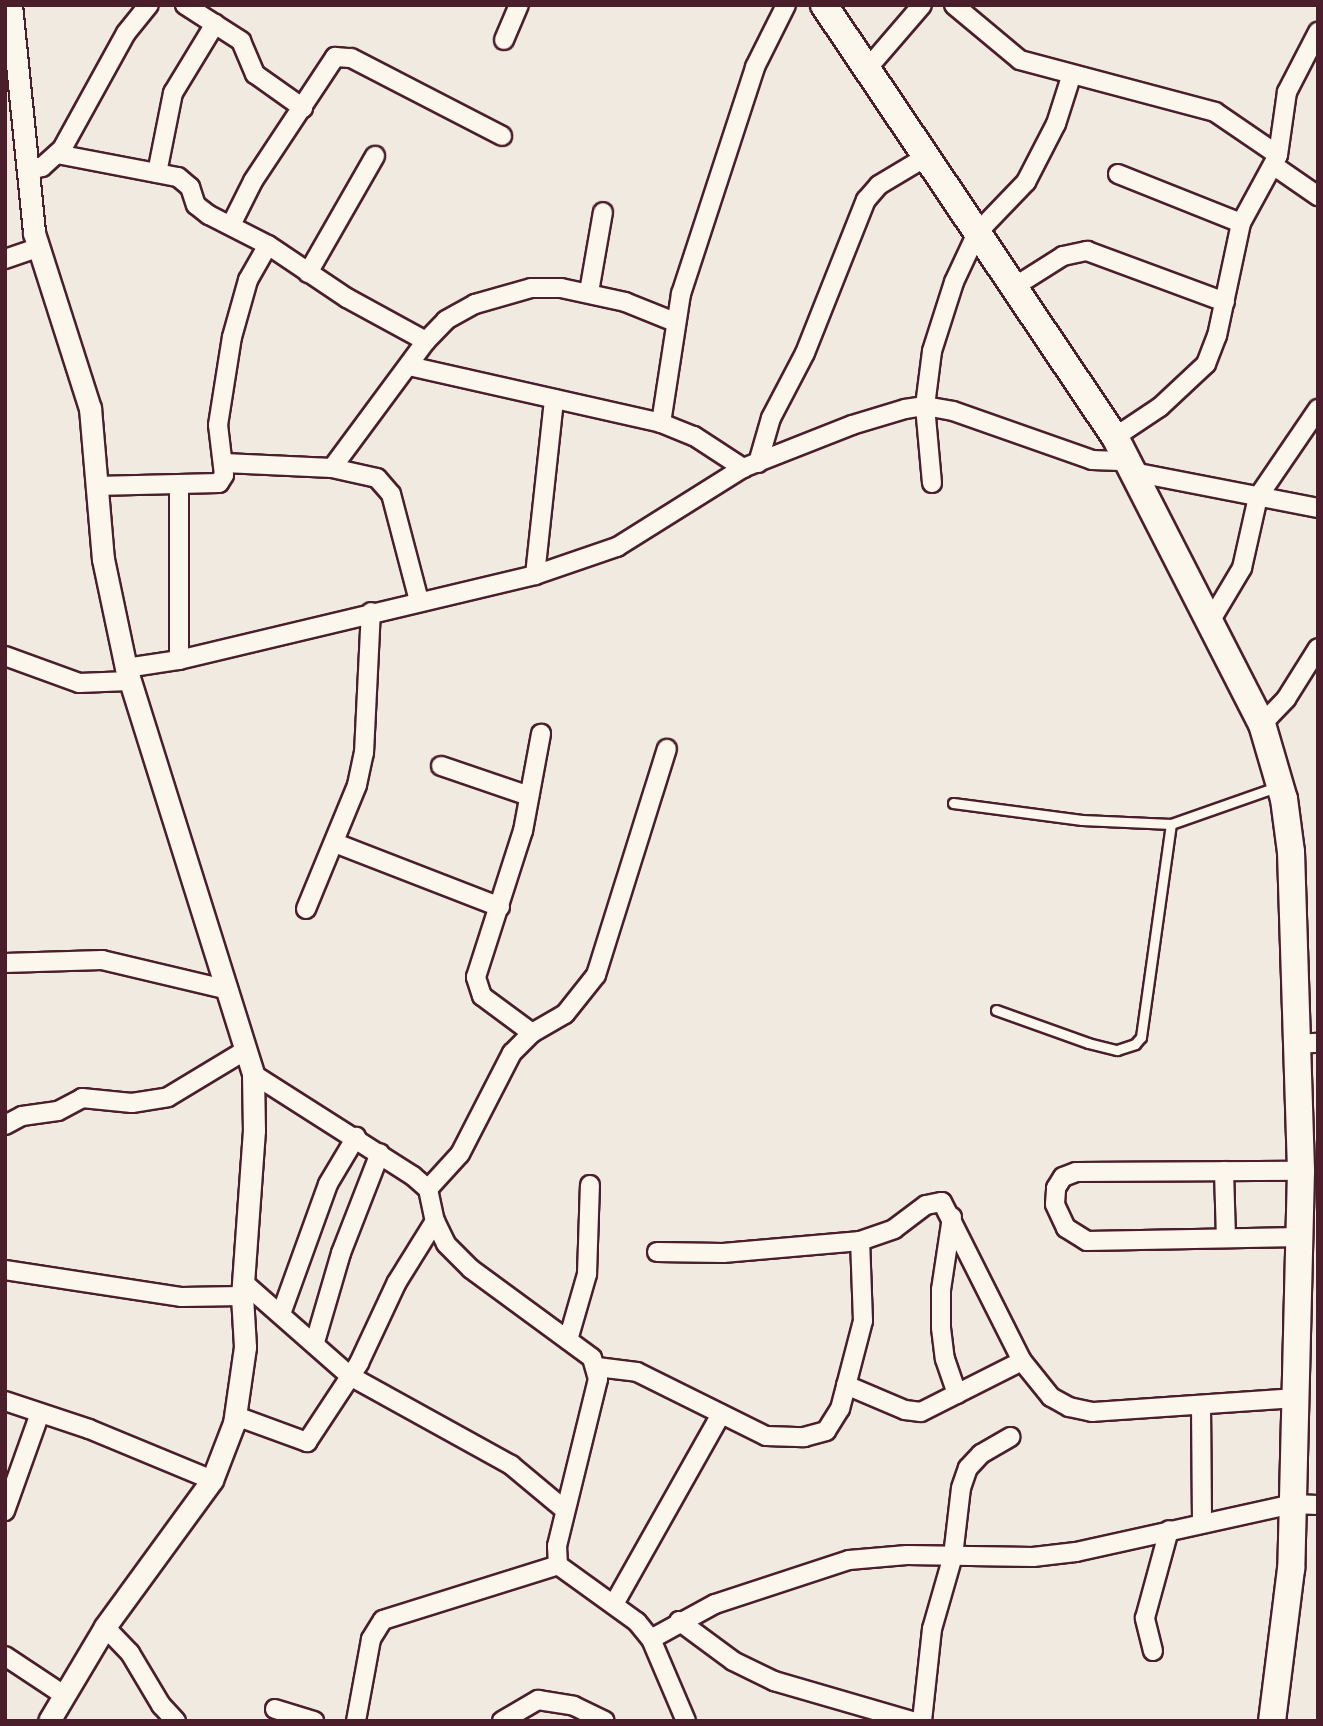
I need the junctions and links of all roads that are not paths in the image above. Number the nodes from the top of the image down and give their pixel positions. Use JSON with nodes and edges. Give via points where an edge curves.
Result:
{"nodes":[{"id":1,"x":12,"y":5,"type":"edge"},
{"id":2,"x":149,"y":5,"type":"edge"},
{"id":3,"x":185,"y":5,"type":"edge"},
{"id":4,"x":786,"y":5,"type":"edge"},
{"id":5,"x":824,"y":5,"type":"edge"},
{"id":6,"x":922,"y":5,"type":"edge"},
{"id":7,"x":954,"y":5,"type":"edge"},
{"id":8,"x":515,"y":6,"type":"edge"},
{"id":9,"x":215,"y":24,"type":"junction"},
{"id":10,"x":1318,"y":32,"type":"edge"},
{"id":11,"x":504,"y":40,"type":"dead end"},
{"id":12,"x":867,"y":69,"type":"junction"},
{"id":13,"x":1071,"y":77,"type":"junction"},
{"id":14,"x":303,"y":108,"type":"junction"},
{"id":15,"x":502,"y":136,"type":"dead end"},
{"id":16,"x":57,"y":154,"type":"junction"},
{"id":17,"x":374,"y":156,"type":"dead end"},
{"id":18,"x":926,"y":157,"type":"junction"},
{"id":19,"x":1276,"y":160,"type":"junction"},
{"id":20,"x":27,"y":171,"type":"junction"},
{"id":21,"x":157,"y":173,"type":"junction"},
{"id":22,"x":1118,"y":174,"type":"dead end"},
{"id":23,"x":1318,"y":196,"type":"edge"},
{"id":24,"x":603,"y":212,"type":"dead end"},
{"id":25,"x":1241,"y":223,"type":"junction"},
{"id":26,"x":231,"y":225,"type":"junction"},
{"id":27,"x":977,"y":233,"type":"junction"},
{"id":28,"x":268,"y":244,"type":"junction"},
{"id":29,"x":37,"y":248,"type":"junction"},
{"id":30,"x":5,"y":259,"type":"edge"},
{"id":31,"x":307,"y":273,"type":"junction"},
{"id":32,"x":1014,"y":287,"type":"junction"},
{"id":33,"x":589,"y":292,"type":"junction"},
{"id":34,"x":1225,"y":302,"type":"junction"},
{"id":35,"x":675,"y":322,"type":"junction"},
{"id":36,"x":426,"y":341,"type":"junction"},
{"id":37,"x":410,"y":366,"type":"junction"},
{"id":38,"x":554,"y":399,"type":"junction"},
{"id":39,"x":925,"y":406,"type":"junction"},
{"id":40,"x":1318,"y":409,"type":"edge"},
{"id":41,"x":661,"y":423,"type":"junction"},
{"id":42,"x":1115,"y":437,"type":"junction"},
{"id":43,"x":224,"y":463,"type":"junction"},
{"id":44,"x":750,"y":466,"type":"junction"},
{"id":45,"x":1130,"y":467,"type":"junction"},
{"id":46,"x":332,"y":468,"type":"junction"},
{"id":47,"x":932,"y":483,"type":"dead end"},
{"id":48,"x":96,"y":486,"type":"junction"},
{"id":49,"x":179,"y":486,"type":"junction"},
{"id":50,"x":1258,"y":497,"type":"junction"},
{"id":51,"x":1318,"y":508,"type":"edge"},
{"id":52,"x":535,"y":575,"type":"junction"},
{"id":53,"x":419,"y":601,"type":"junction"},
{"id":54,"x":371,"y":612,"type":"junction"},
{"id":55,"x":1211,"y":620,"type":"junction"},
{"id":56,"x":1318,"y":648,"type":"edge"},
{"id":57,"x":5,"y":656,"type":"edge"},
{"id":58,"x":179,"y":660,"type":"junction"},
{"id":59,"x":127,"y":675,"type":"junction"},
{"id":60,"x":1262,"y":724,"type":"junction"},
{"id":61,"x":541,"y":734,"type":"dead end"},
{"id":62,"x":667,"y":750,"type":"dead end"},
{"id":63,"x":442,"y":766,"type":"dead end"},
{"id":64,"x":1281,"y":786,"type":"junction"},
{"id":65,"x":529,"y":796,"type":"junction"},
{"id":66,"x":953,"y":803,"type":"dead end"},
{"id":67,"x":1171,"y":824,"type":"junction"},
{"id":68,"x":335,"y":843,"type":"junction"},
{"id":69,"x":500,"y":907,"type":"junction"},
{"id":70,"x":306,"y":909,"type":"dead end"},
{"id":71,"x":5,"y":963,"type":"edge"},
{"id":72,"x":229,"y":990,"type":"junction"},
{"id":73,"x":996,"y":1010,"type":"dead end"},
{"id":74,"x":532,"y":1033,"type":"junction"},
{"id":75,"x":1307,"y":1043,"type":"edge"},
{"id":76,"x":246,"y":1050,"type":"junction"},
{"id":77,"x":253,"y":1074,"type":"junction"},
{"id":78,"x":5,"y":1125,"type":"edge"},
{"id":79,"x":356,"y":1137,"type":"junction"},
{"id":80,"x":380,"y":1153,"type":"junction"},
{"id":81,"x":1224,"y":1171,"type":"junction"},
{"id":82,"x":1301,"y":1171,"type":"junction"},
{"id":83,"x":590,"y":1185,"type":"dead end"},
{"id":84,"x":428,"y":1189,"type":"junction"},
{"id":85,"x":952,"y":1217,"type":"junction"},
{"id":86,"x":435,"y":1222,"type":"junction"},
{"id":87,"x":1300,"y":1237,"type":"junction"},
{"id":88,"x":1226,"y":1238,"type":"junction"},
{"id":89,"x":860,"y":1241,"type":"junction"},
{"id":90,"x":657,"y":1252,"type":"dead end"},
{"id":91,"x":5,"y":1270,"type":"edge"},
{"id":92,"x":242,"y":1289,"type":"junction"},
{"id":93,"x":281,"y":1314,"type":"junction"},
{"id":94,"x":568,"y":1340,"type":"junction"},
{"id":95,"x":315,"y":1342,"type":"junction"},
{"id":96,"x":1022,"y":1361,"type":"junction"},
{"id":97,"x":597,"y":1367,"type":"junction"},
{"id":98,"x":350,"y":1376,"type":"junction"},
{"id":99,"x":846,"y":1385,"type":"junction"},
{"id":100,"x":957,"y":1394,"type":"junction"},
{"id":101,"x":1295,"y":1398,"type":"junction"},
{"id":102,"x":5,"y":1401,"type":"edge"},
{"id":103,"x":1201,"y":1405,"type":"junction"},
{"id":104,"x":40,"y":1413,"type":"junction"},
{"id":105,"x":721,"y":1414,"type":"junction"},
{"id":106,"x":236,"y":1416,"type":"junction"},
{"id":107,"x":1011,"y":1437,"type":"dead end"},
{"id":108,"x":212,"y":1480,"type":"junction"},
{"id":109,"x":1305,"y":1505,"type":"edge"},
{"id":110,"x":565,"y":1510,"type":"junction"},
{"id":111,"x":5,"y":1511,"type":"edge"},
{"id":112,"x":1202,"y":1523,"type":"junction"},
{"id":113,"x":1169,"y":1530,"type":"junction"},
{"id":114,"x":953,"y":1556,"type":"junction"},
{"id":115,"x":558,"y":1565,"type":"junction"},
{"id":116,"x":614,"y":1604,"type":"junction"},
{"id":117,"x":680,"y":1621,"type":"junction"},
{"id":118,"x":105,"y":1627,"type":"junction"},
{"id":119,"x":651,"y":1639,"type":"junction"},
{"id":120,"x":1153,"y":1651,"type":"dead end"},
{"id":121,"x":5,"y":1656,"type":"edge"},
{"id":122,"x":64,"y":1695,"type":"junction"},
{"id":123,"x":275,"y":1709,"type":"dead end"},
{"id":124,"x":49,"y":1721,"type":"edge"},
{"id":125,"x":176,"y":1721,"type":"edge"},
{"id":126,"x":314,"y":1721,"type":"edge"},
{"id":127,"x":356,"y":1721,"type":"edge"},
{"id":128,"x":502,"y":1721,"type":"edge"},
{"id":129,"x":605,"y":1721,"type":"edge"},
{"id":130,"x":686,"y":1721,"type":"edge"},
{"id":131,"x":912,"y":1721,"type":"edge"},
{"id":132,"x":922,"y":1721,"type":"edge"},
{"id":133,"x":1272,"y":1721,"type":"edge"}],
"edges":[{"from":1,"to":20,"type":"street"},
{"from":2,"to":16,"type":"street","via":[[125,33]]},
{"from":3,"to":9,"type":"street"},
{"from":4,"to":35,"type":"street","via":[[755,67]]},
{"from":5,"to":12,"type":"main road"},
{"from":6,"to":12,"type":"street"},
{"from":7,"to":13,"type":"street","via":[[1020,60]]},
{"from":8,"to":11,"type":"street"},
{"from":9,"to":14,"type":"street","via":[[245,44],[259,78]]},
{"from":9,"to":21,"type":"street","via":[[173,93]]},
{"from":10,"to":19,"type":"street","via":[[1287,92]]},
{"from":12,"to":18,"type":"main road"},
{"from":13,"to":19,"type":"street","via":[[1160,94],[1215,112]]},
{"from":13,"to":27,"type":"street","via":[[1056,124],[1026,182]]},
{"from":14,"to":15,"type":"street","via":[[329,62],[343,56]]},
{"from":14,"to":26,"type":"street","via":[[253,181]]},
{"from":16,"to":20,"type":"street","via":[[42,167]]},
{"from":16,"to":21,"type":"street"},
{"from":17,"to":31,"type":"street"},
{"from":18,"to":27,"type":"main road"},
{"from":18,"to":44,"type":"street","via":[[879,185],[866,200],[806,353]]},
{"from":19,"to":23,"type":"street"},
{"from":19,"to":25,"type":"street"},
{"from":20,"to":29,"type":"street"},
{"from":21,"to":26,"type":"street","via":[[185,181],[200,209]]},
{"from":22,"to":25,"type":"street"},
{"from":24,"to":33,"type":"street"},
{"from":25,"to":34,"type":"street"},
{"from":26,"to":28,"type":"street"},
{"from":27,"to":32,"type":"main road"},
{"from":27,"to":39,"type":"street","via":[[964,256],[932,351]]},
{"from":28,"to":31,"type":"street"},
{"from":28,"to":43,"type":"street","via":[[248,280],[232,337],[218,425]]},
{"from":29,"to":30,"type":"street"},
{"from":29,"to":48,"type":"street","via":[[90,408]]},
{"from":31,"to":36,"type":"street"},
{"from":32,"to":34,"type":"street","via":[[1063,256],[1087,251]]},
{"from":32,"to":42,"type":"main road"},
{"from":33,"to":35,"type":"street"},
{"from":33,"to":36,"type":"street","via":[[531,288],[509,294],[446,320]]},
{"from":34,"to":42,"type":"street","via":[[1206,364],[1160,407]]},
{"from":35,"to":41,"type":"street"},
{"from":36,"to":37,"type":"street"},
{"from":37,"to":38,"type":"street"},
{"from":37,"to":46,"type":"street","via":[[362,423]]},
{"from":38,"to":41,"type":"street"},
{"from":38,"to":52,"type":"street"},
{"from":39,"to":44,"type":"street","via":[[852,425]]},
{"from":39,"to":45,"type":"street","via":[[989,423],[1092,460]]},
{"from":39,"to":47,"type":"street"},
{"from":40,"to":50,"type":"street"},
{"from":41,"to":44,"type":"street"},
{"from":42,"to":45,"type":"main road"},
{"from":43,"to":46,"type":"street"},
{"from":43,"to":49,"type":"street","via":[[219,483]]},
{"from":44,"to":52,"type":"street","via":[[617,547]]},
{"from":45,"to":50,"type":"street"},
{"from":45,"to":55,"type":"main road"},
{"from":46,"to":53,"type":"street","via":[[377,478],[391,494]]},
{"from":48,"to":49,"type":"street"},
{"from":48,"to":59,"type":"street","via":[[103,559]]},
{"from":49,"to":58,"type":"street"},
{"from":50,"to":51,"type":"street"},
{"from":50,"to":55,"type":"street","via":[[1242,568]]},
{"from":52,"to":53,"type":"street"},
{"from":53,"to":54,"type":"street"},
{"from":54,"to":58,"type":"street"},
{"from":54,"to":68,"type":"street","via":[[364,753]]},
{"from":55,"to":60,"type":"main road"},
{"from":56,"to":60,"type":"street","via":[[1286,699]]},
{"from":57,"to":59,"type":"street","via":[[79,683]]},
{"from":58,"to":59,"type":"street"},
{"from":59,"to":72,"type":"street"},
{"from":60,"to":64,"type":"main road"},
{"from":61,"to":65,"type":"street"},
{"from":62,"to":74,"type":"street","via":[[596,975],[565,1014]]},
{"from":63,"to":65,"type":"street"},
{"from":64,"to":67,"type":"lane"},
{"from":64,"to":75,"type":"main road"},
{"from":65,"to":69,"type":"street"},
{"from":66,"to":67,"type":"lane","via":[[1082,820]]},
{"from":67,"to":73,"type":"lane","via":[[1141,1037],[1135,1044],[1117,1050],[1088,1043]]},
{"from":68,"to":69,"type":"street"},
{"from":68,"to":70,"type":"street"},
{"from":69,"to":74,"type":"street","via":[[479,966],[477,986],[482,996]]},
{"from":71,"to":72,"type":"street","via":[[102,960]]},
{"from":72,"to":76,"type":"street"},
{"from":74,"to":84,"type":"street","via":[[512,1054],[460,1154]]},
{"from":75,"to":82,"type":"main road"},
{"from":76,"to":77,"type":"street"},
{"from":76,"to":78,"type":"street","via":[[168,1097],[132,1102],[82,1098],[58,1111],[22,1116]]},
{"from":77,"to":79,"type":"street"},
{"from":77,"to":92,"type":"street"},
{"from":79,"to":80,"type":"street"},
{"from":79,"to":93,"type":"street","via":[[328,1184]]},
{"from":80,"to":84,"type":"street"},
{"from":80,"to":95,"type":"street","via":[[341,1253]]},
{"from":81,"to":82,"type":"street"},
{"from":81,"to":88,"type":"street"},
{"from":81,"to":88,"type":"street","via":[[1076,1172],[1063,1177],[1056,1188],[1055,1204],[1066,1228],[1087,1241]]},
{"from":82,"to":87,"type":"main road"},
{"from":83,"to":94,"type":"street","via":[[587,1274]]},
{"from":84,"to":86,"type":"street"},
{"from":85,"to":89,"type":"street","via":[[942,1202],[934,1202],[894,1229]]},
{"from":85,"to":96,"type":"street"},
{"from":85,"to":100,"type":"street","via":[[941,1290],[941,1328]]},
{"from":86,"to":94,"type":"street","via":[[446,1244],[471,1269]]},
{"from":86,"to":98,"type":"street","via":[[397,1282]]},
{"from":87,"to":88,"type":"street"},
{"from":87,"to":101,"type":"main road"},
{"from":89,"to":90,"type":"street","via":[[723,1253]]},
{"from":89,"to":99,"type":"street","via":[[865,1301]]},
{"from":91,"to":92,"type":"street","via":[[182,1297]]},
{"from":92,"to":93,"type":"street"},
{"from":92,"to":106,"type":"street","via":[[245,1347]]},
{"from":93,"to":95,"type":"street"},
{"from":94,"to":97,"type":"street"},
{"from":95,"to":98,"type":"street"},
{"from":96,"to":100,"type":"street"},
{"from":96,"to":103,"type":"street","via":[[1051,1397],[1069,1407],[1092,1412]]},
{"from":97,"to":105,"type":"street","via":[[637,1372]]},
{"from":97,"to":110,"type":"street"},
{"from":98,"to":106,"type":"street","via":[[307,1441]]},
{"from":98,"to":110,"type":"street","via":[[511,1465]]},
{"from":99,"to":100,"type":"street","via":[[905,1410],[921,1412]]},
{"from":99,"to":105,"type":"street","via":[[834,1424],[804,1437],[766,1436]]},
{"from":101,"to":103,"type":"street"},
{"from":101,"to":109,"type":"main road"},
{"from":102,"to":104,"type":"street"},
{"from":103,"to":112,"type":"street"},
{"from":104,"to":108,"type":"street"},
{"from":104,"to":111,"type":"street"},
{"from":105,"to":116,"type":"street"},
{"from":106,"to":108,"type":"street"},
{"from":107,"to":114,"type":"street","via":[[981,1454],[968,1468],[961,1488]]},
{"from":108,"to":118,"type":"street"},
{"from":109,"to":112,"type":"street"},
{"from":109,"to":133,"type":"main road"},
{"from":110,"to":115,"type":"street"},
{"from":112,"to":113,"type":"street"},
{"from":113,"to":114,"type":"street","via":[[1055,1554]]},
{"from":113,"to":120,"type":"street","via":[[1145,1618]]},
{"from":114,"to":117,"type":"street","via":[[849,1560],[715,1604]]},
{"from":114,"to":132,"type":"street","via":[[932,1629]]},
{"from":115,"to":116,"type":"street"},
{"from":115,"to":127,"type":"street","via":[[383,1620],[371,1639]]},
{"from":116,"to":119,"type":"street"},
{"from":117,"to":119,"type":"street"},
{"from":117,"to":131,"type":"street","via":[[733,1661],[774,1681]]},
{"from":118,"to":122,"type":"street"},
{"from":118,"to":125,"type":"street","via":[[130,1653]]},
{"from":119,"to":130,"type":"street"},
{"from":121,"to":122,"type":"street"},
{"from":122,"to":124,"type":"street"},
{"from":123,"to":126,"type":"street"},
{"from":128,"to":129,"type":"street","via":[[538,1700],[574,1706]]}]}
